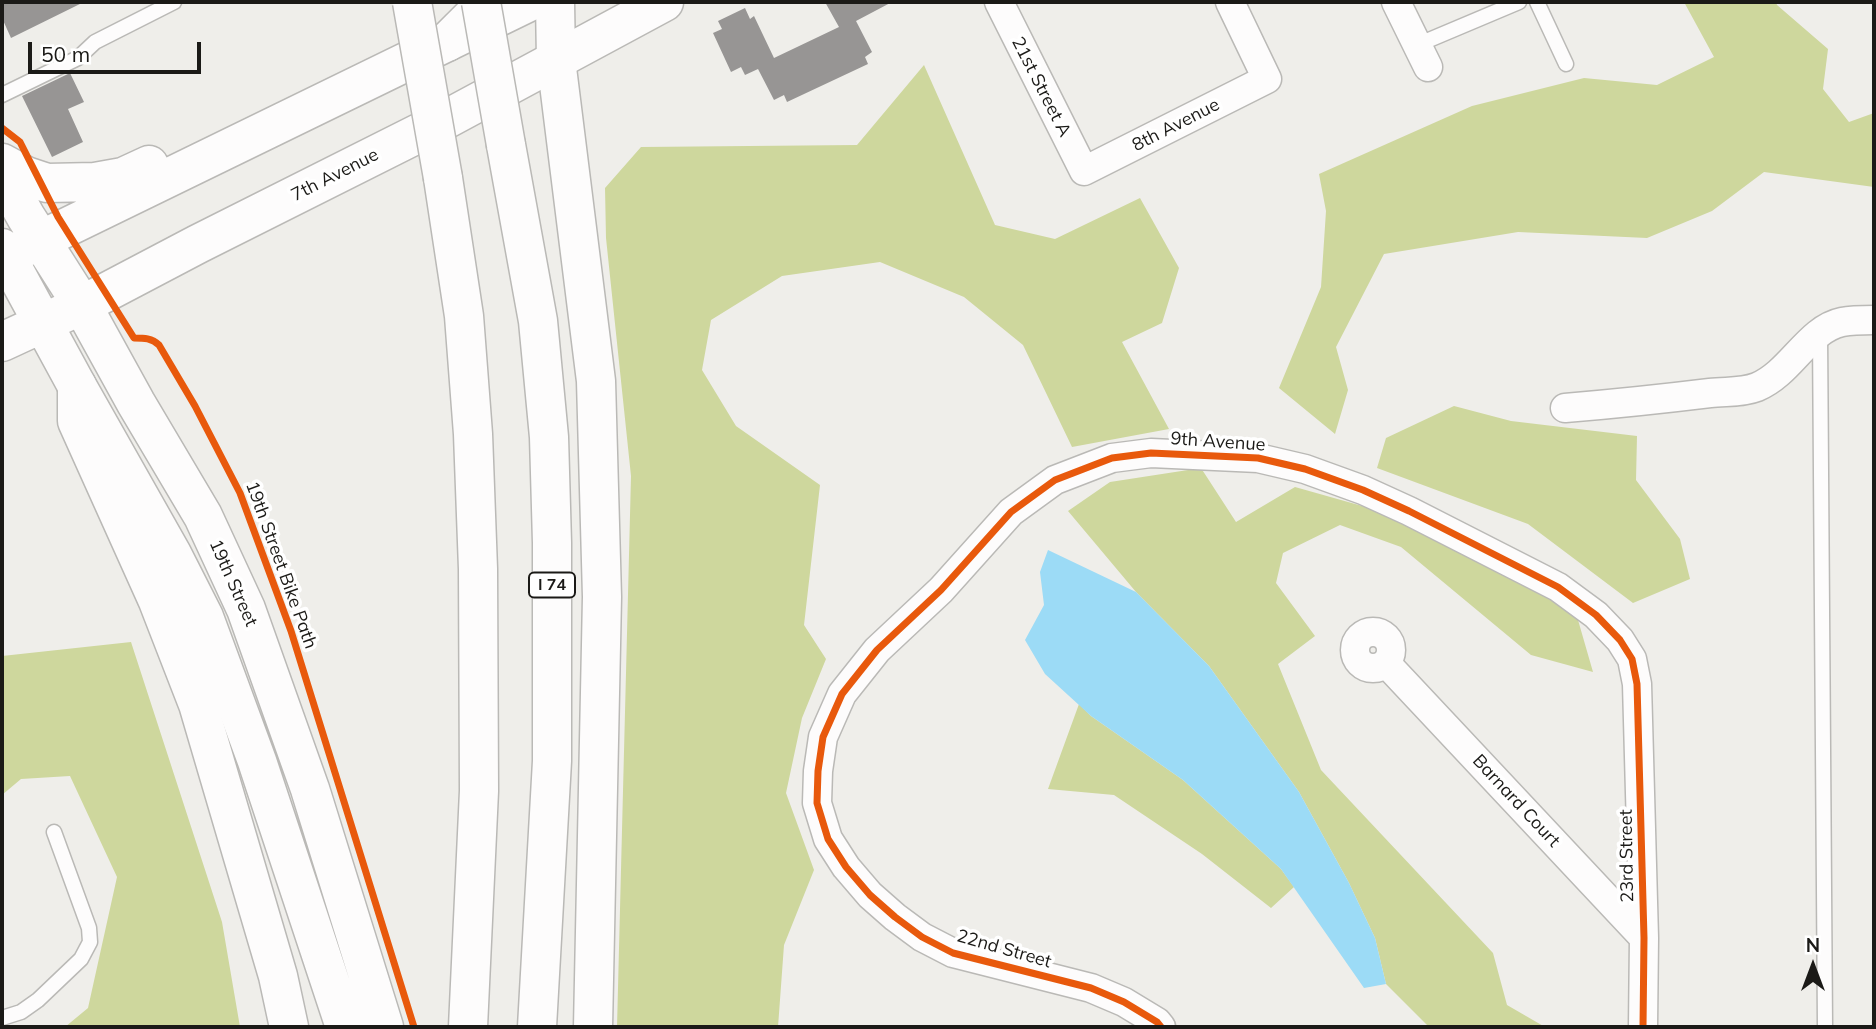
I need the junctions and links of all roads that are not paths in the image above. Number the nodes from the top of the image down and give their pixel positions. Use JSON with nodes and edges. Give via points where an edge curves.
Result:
{"nodes":[{"id":1,"x":174,"y":2,"type":"edge"},
{"id":2,"x":412,"y":2,"type":"edge"},
{"id":3,"x":481,"y":2,"type":"edge"},
{"id":4,"x":487,"y":2,"type":"edge"},
{"id":5,"x":529,"y":2,"type":"edge"},
{"id":6,"x":555,"y":2,"type":"edge"},
{"id":7,"x":664,"y":2,"type":"edge"},
{"id":8,"x":999,"y":2,"type":"edge"},
{"id":9,"x":1230,"y":2,"type":"edge"},
{"id":10,"x":1396,"y":2,"type":"edge"},
{"id":11,"x":1519,"y":2,"type":"edge"},
{"id":12,"x":1537,"y":2,"type":"edge"},
{"id":13,"x":447,"y":42,"type":"junction"},
{"id":14,"x":1422,"y":55,"type":"joint"},
{"id":15,"x":556,"y":60,"type":"junction"},
{"id":16,"x":1566,"y":64,"type":"dead end"},
{"id":17,"x":2,"y":95,"type":"edge"},
{"id":18,"x":241,"y":142,"type":"junction"},
{"id":19,"x":2,"y":163,"type":"edge"},
{"id":20,"x":1084,"y":171,"type":"joint"},
{"id":21,"x":2,"y":174,"type":"edge"},
{"id":22,"x":42,"y":239,"type":"junction"},
{"id":23,"x":3,"y":255,"type":"edge"},
{"id":24,"x":82,"y":304,"type":"junction"},
{"id":25,"x":1874,"y":320,"type":"edge"},
{"id":26,"x":43,"y":323,"type":"junction"},
{"id":27,"x":1820,"y":332,"type":"junction"},
{"id":28,"x":2,"y":342,"type":"edge"},
{"id":29,"x":76,"y":386,"type":"junction"},
{"id":30,"x":1564,"y":408,"type":"dead end"},
{"id":31,"x":877,"y":650,"type":"joint"},
{"id":32,"x":1386,"y":663,"type":"dead end"},
{"id":33,"x":1637,"y":684,"type":"joint"},
{"id":34,"x":54,"y":832,"type":"dead end"},
{"id":35,"x":1644,"y":938,"type":"junction"},
{"id":36,"x":2,"y":1018,"type":"edge"},
{"id":37,"x":289,"y":1027,"type":"edge"},
{"id":38,"x":345,"y":1027,"type":"edge"},
{"id":39,"x":384,"y":1027,"type":"edge"},
{"id":40,"x":468,"y":1027,"type":"edge"},
{"id":41,"x":537,"y":1027,"type":"edge"},
{"id":42,"x":593,"y":1027,"type":"edge"},
{"id":43,"x":1161,"y":1027,"type":"edge"},
{"id":44,"x":1643,"y":1027,"type":"edge"},
{"id":45,"x":1825,"y":1027,"type":"edge"}],
"edges":[{"from":1,"to":17,"type":"lane","via":[[94,42],[78,58]]},
{"from":2,"to":40,"type":"main road","bridge":true,"via":[[464,316],[473,434],[479,791]]},
{"from":3,"to":41,"type":"main road","number":"I 74","bridge":true,"via":[[538,321],[549,437],[552,761]]},
{"from":4,"to":13,"type":"main road"},
{"from":5,"to":13,"type":"main road"},
{"from":6,"to":15,"type":"main road"},
{"from":7,"to":15,"type":"main road","name":"7th Avenue"},
{"from":8,"to":20,"type":"street","name":"21st Street A"},
{"from":9,"to":20,"type":"street","name":"8th Avenue","via":[[1268,79]]},
{"from":10,"to":14,"type":"street"},
{"from":11,"to":14,"type":"lane"},
{"from":12,"to":16,"type":"lane"},
{"from":13,"to":18,"type":"main road"},
{"from":15,"to":24,"type":"main road","name":"7th Avenue"},
{"from":15,"to":42,"type":"main road","via":[[596,381],[602,597]]},
{"from":18,"to":19,"type":"main road","via":[[197,144],[123,177],[95,182],[47,183]]},
{"from":18,"to":22,"type":"main road"},
{"from":21,"to":22,"type":"main road","name":"19th Street"},
{"from":22,"to":23,"type":"main road"},
{"from":22,"to":24,"type":"main road","name":"19th Street"},
{"from":23,"to":26,"type":"main road"},
{"from":24,"to":26,"type":"main road","name":"7th Avenue"},
{"from":24,"to":39,"type":"main road","name":"19th Street","via":[[204,516],[246,609],[310,789]]},
{"from":25,"to":27,"type":"street","via":[[1840,322]]},
{"from":26,"to":28,"type":"main road","name":"7th Avenue"},
{"from":26,"to":29,"type":"main road"},
{"from":27,"to":30,"type":"street","via":[[1789,364],[1758,386],[1734,393]]},
{"from":27,"to":45,"type":"lane"},
{"from":29,"to":37,"type":"main road","via":[[77,421],[158,601],[198,704]]},
{"from":29,"to":38,"type":"main road","via":[[204,617]]},
{"from":31,"to":33,"type":"street","name":"9th Avenue","via":[[941,590],[1011,512],[1055,480],[1112,458],[1151,453],[1204,455],[1258,458],[1363,490],[1559,587],[1620,640],[1632,659]]},
{"from":31,"to":43,"type":"street","name":"22nd Street","via":[[842,694],[823,737],[818,771],[817,803],[828,839],[846,867],[895,917],[953,953],[1091,988],[1124,1002]]},
{"from":32,"to":35,"type":"street","name":"Barnard Court"},
{"from":33,"to":35,"type":"street","name":"23rd Street"},
{"from":34,"to":36,"type":"lane","via":[[90,942],[81,959],[38,1000]]},
{"from":35,"to":44,"type":"street","name":"23rd Street"}]}
